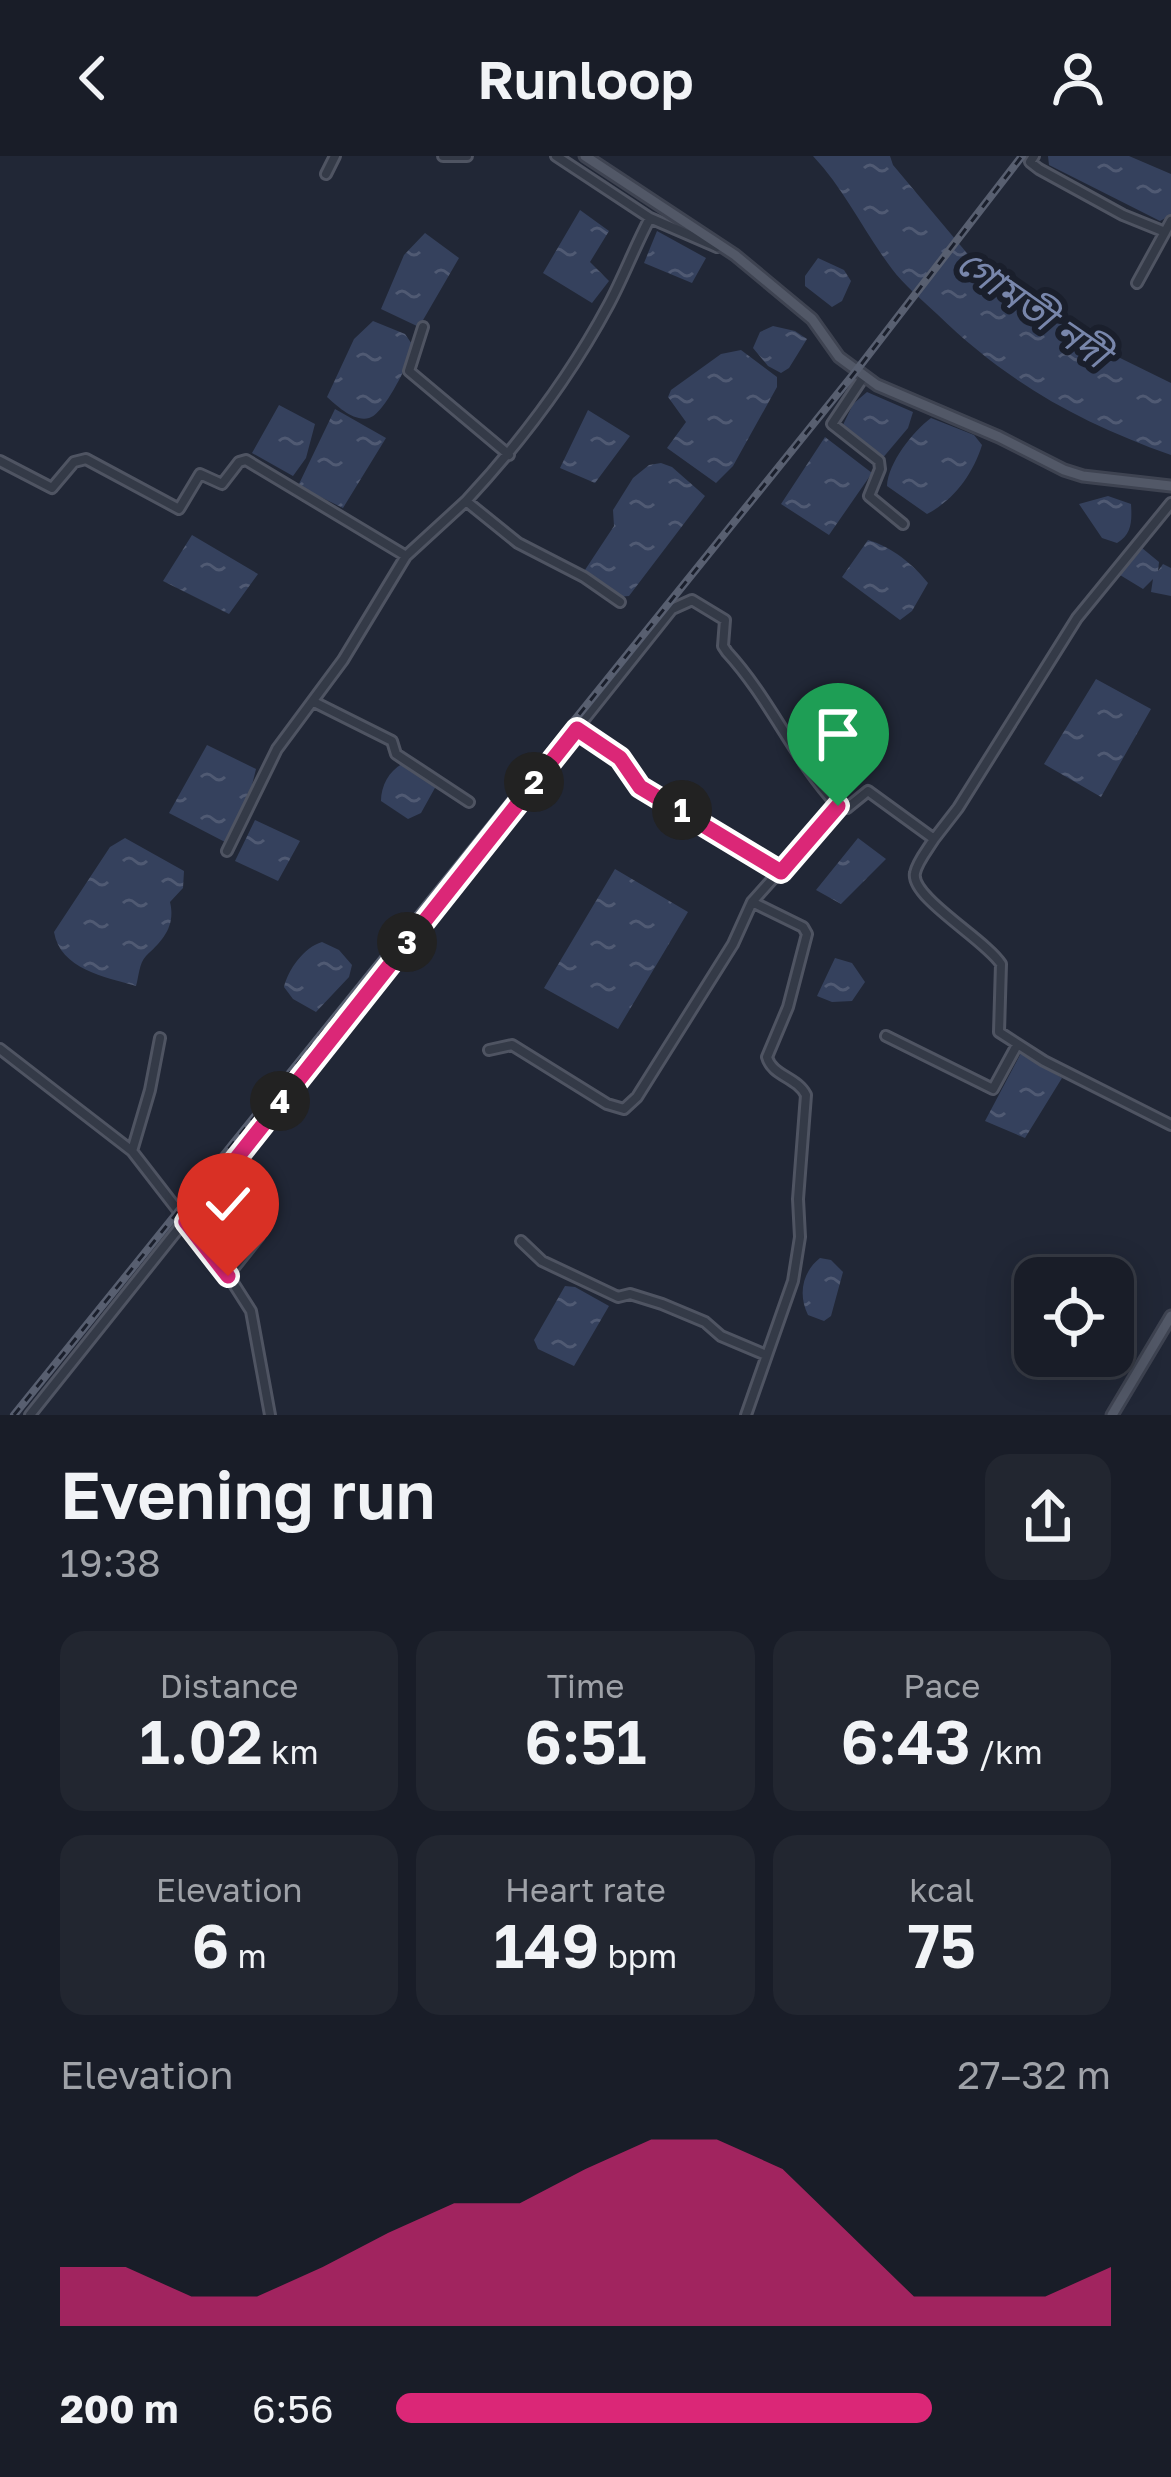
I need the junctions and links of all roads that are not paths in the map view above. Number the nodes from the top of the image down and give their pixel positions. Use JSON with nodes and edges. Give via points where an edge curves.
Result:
{"nodes":[{"id":1,"x":335,"y":156,"type":"edge"},
{"id":2,"x":443,"y":156,"type":"edge"},
{"id":3,"x":467,"y":156,"type":"edge"},
{"id":4,"x":556,"y":156,"type":"edge"},
{"id":5,"x":585,"y":156,"type":"edge"},
{"id":6,"x":1034,"y":156,"type":"edge"},
{"id":7,"x":326,"y":174,"type":"dead end"},
{"id":8,"x":650,"y":218,"type":"junction"},
{"id":9,"x":1171,"y":221,"type":"edge"},
{"id":10,"x":1165,"y":232,"type":"junction"},
{"id":11,"x":735,"y":255,"type":"junction"},
{"id":12,"x":1137,"y":283,"type":"dead end"},
{"id":13,"x":423,"y":327,"type":"dead end"},
{"id":14,"x":863,"y":376,"type":"junction"},
{"id":15,"x":509,"y":455,"type":"junction"},
{"id":16,"x":0,"y":461,"type":"edge"},
{"id":17,"x":1171,"y":486,"type":"edge"},
{"id":18,"x":466,"y":501,"type":"junction"},
{"id":19,"x":1171,"y":503,"type":"edge"},
{"id":20,"x":903,"y":524,"type":"dead end"},
{"id":21,"x":406,"y":556,"type":"junction"},
{"id":22,"x":620,"y":602,"type":"dead end"},
{"id":23,"x":314,"y":702,"type":"junction"},
{"id":24,"x":577,"y":729,"type":"junction"},
{"id":25,"x":469,"y":802,"type":"dead end"},
{"id":26,"x":838,"y":806,"type":"junction"},
{"id":27,"x":934,"y":838,"type":"junction"},
{"id":28,"x":227,"y":851,"type":"dead end"},
{"id":29,"x":781,"y":872,"type":"junction"},
{"id":30,"x":752,"y":902,"type":"junction"},
{"id":31,"x":886,"y":1036,"type":"dead end"},
{"id":32,"x":160,"y":1038,"type":"dead end"},
{"id":33,"x":1017,"y":1045,"type":"junction"},
{"id":34,"x":0,"y":1049,"type":"edge"},
{"id":35,"x":489,"y":1050,"type":"dead end"},
{"id":36,"x":1171,"y":1125,"type":"edge"},
{"id":37,"x":132,"y":1151,"type":"junction"},
{"id":38,"x":186,"y":1222,"type":"junction"},
{"id":39,"x":259,"y":1236,"type":"dead end"},
{"id":40,"x":521,"y":1241,"type":"dead end"},
{"id":41,"x":228,"y":1276,"type":"junction"},
{"id":42,"x":1171,"y":1316,"type":"edge"},
{"id":43,"x":766,"y":1355,"type":"junction"},
{"id":44,"x":30,"y":1415,"type":"edge"},
{"id":45,"x":270,"y":1415,"type":"edge"},
{"id":46,"x":746,"y":1415,"type":"edge"},
{"id":47,"x":1112,"y":1415,"type":"edge"}],
"edges":[{"from":1,"to":7,"type":"street"},
{"from":2,"to":3,"type":"street"},
{"from":4,"to":8,"type":"street"},
{"from":5,"to":11,"type":"main road"},
{"from":6,"to":10,"type":"street","via":[[1030,162],[1062,183]]},
{"from":8,"to":11,"type":"street"},
{"from":8,"to":15,"type":"street","via":[[608,306]]},
{"from":9,"to":10,"type":"street"},
{"from":10,"to":12,"type":"street"},
{"from":11,"to":14,"type":"main road"},
{"from":13,"to":15,"type":"street","via":[[409,371]]},
{"from":14,"to":17,"type":"main road","via":[[1064,470]]},
{"from":14,"to":20,"type":"street","via":[[832,424],[879,461],[869,496]]},
{"from":15,"to":18,"type":"street"},
{"from":16,"to":21,"type":"street","via":[[52,488],[86,459],[179,508],[200,474],[222,484],[242,459]]},
{"from":18,"to":21,"type":"street"},
{"from":18,"to":22,"type":"street","via":[[518,543]]},
{"from":19,"to":27,"type":"street","via":[[1077,618]]},
{"from":21,"to":23,"type":"street"},
{"from":23,"to":25,"type":"street","via":[[392,741],[397,754]]},
{"from":23,"to":28,"type":"street","via":[[277,749]]},
{"from":24,"to":26,"type":"street","via":[[672,609],[692,600],[725,620],[723,646]]},
{"from":24,"to":29,"type":"street","via":[[620,758],[640,787]]},
{"from":24,"to":38,"type":"street"},
{"from":26,"to":27,"type":"street","via":[[848,808],[868,791]]},
{"from":26,"to":29,"type":"street"},
{"from":27,"to":33,"type":"street","via":[[915,883],[997,957],[998,1028]]},
{"from":29,"to":30,"type":"street"},
{"from":30,"to":35,"type":"street","via":[[624,1109],[512,1046]]},
{"from":30,"to":43,"type":"street","via":[[803,927],[807,943],[767,1058],[806,1095],[800,1238]]},
{"from":31,"to":33,"type":"street","via":[[993,1089]]},
{"from":32,"to":37,"type":"street"},
{"from":33,"to":36,"type":"street"},
{"from":34,"to":37,"type":"street"},
{"from":37,"to":38,"type":"street"},
{"from":38,"to":41,"type":"street"},
{"from":38,"to":44,"type":"street"},
{"from":39,"to":41,"type":"street"},
{"from":40,"to":43,"type":"street","via":[[542,1261],[617,1297],[662,1304]]},
{"from":41,"to":45,"type":"street","via":[[250,1311]]},
{"from":42,"to":47,"type":"main road"},
{"from":43,"to":46,"type":"street"}]}
